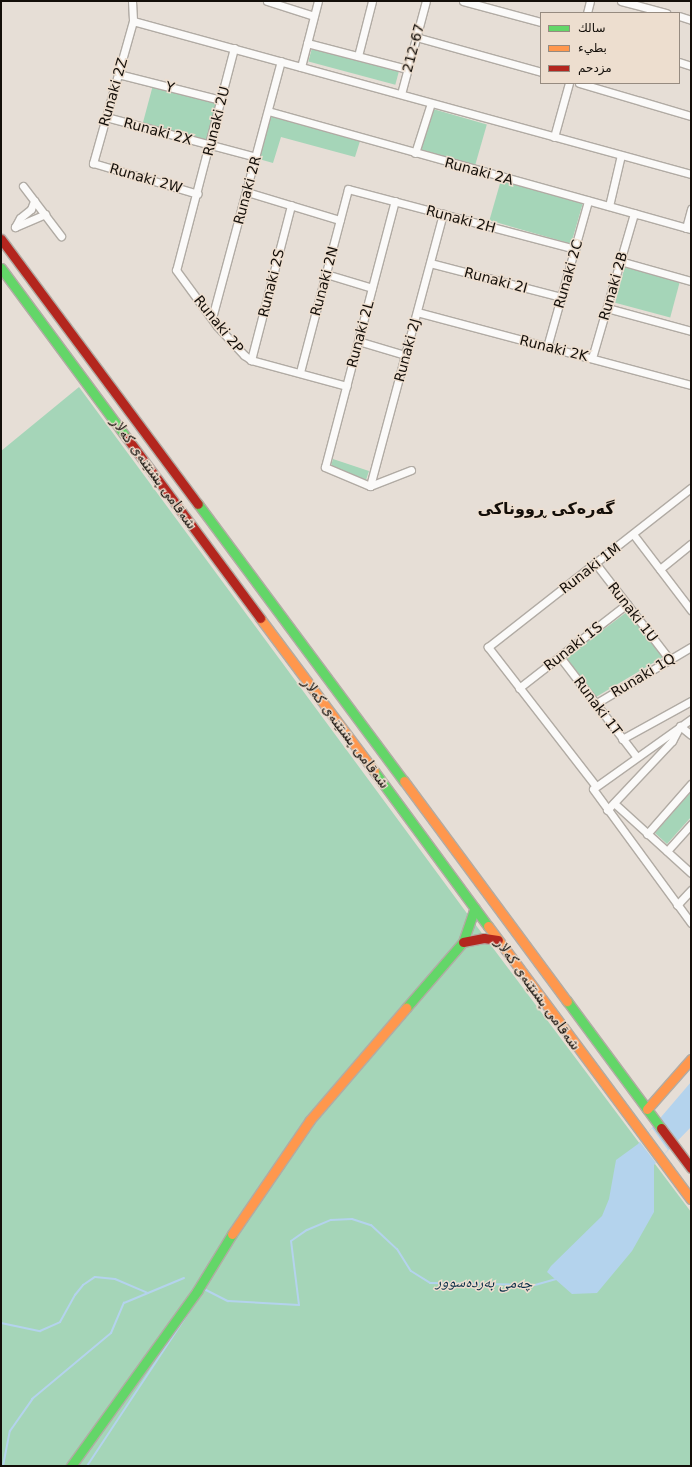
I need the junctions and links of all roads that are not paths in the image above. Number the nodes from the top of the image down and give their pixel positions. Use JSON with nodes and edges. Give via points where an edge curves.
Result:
{"nodes":[{"id":1,"x":132,"y":1,"type":"edge"},
{"id":2,"x":267,"y":1,"type":"edge"},
{"id":3,"x":318,"y":1,"type":"edge"},
{"id":4,"x":372,"y":1,"type":"edge"},
{"id":5,"x":426,"y":1,"type":"edge"},
{"id":6,"x":463,"y":1,"type":"edge"},
{"id":7,"x":590,"y":1,"type":"edge"},
{"id":8,"x":621,"y":1,"type":"edge"},
{"id":9,"x":587,"y":12,"type":"edge"},
{"id":10,"x":662,"y":12,"type":"edge"},
{"id":11,"x":314,"y":16,"type":"junction"},
{"id":12,"x":680,"y":16,"type":"edge"},
{"id":13,"x":691,"y":20,"type":"edge"},
{"id":14,"x":133,"y":21,"type":"junction"},
{"id":15,"x":540,"y":22,"type":"edge"},
{"id":16,"x":416,"y":37,"type":"junction"},
{"id":17,"x":307,"y":43,"type":"junction"},
{"id":18,"x":234,"y":48,"type":"junction"},
{"id":19,"x":358,"y":56,"type":"junction"},
{"id":20,"x":281,"y":61,"type":"junction"},
{"id":21,"x":680,"y":62,"type":"edge"},
{"id":22,"x":691,"y":66,"type":"edge"},
{"id":23,"x":301,"y":67,"type":"junction"},
{"id":24,"x":407,"y":69,"type":"junction"},
{"id":25,"x":540,"y":72,"type":"edge"},
{"id":26,"x":118,"y":74,"type":"junction"},
{"id":27,"x":568,"y":84,"type":"edge"},
{"id":28,"x":582,"y":84,"type":"edge"},
{"id":29,"x":401,"y":94,"type":"junction"},
{"id":30,"x":221,"y":100,"type":"junction"},
{"id":31,"x":431,"y":103,"type":"junction"},
{"id":32,"x":268,"y":111,"type":"junction"},
{"id":33,"x":691,"y":116,"type":"edge"},
{"id":34,"x":106,"y":118,"type":"junction"},
{"id":35,"x":554,"y":137,"type":"junction"},
{"id":36,"x":210,"y":145,"type":"junction"},
{"id":37,"x":415,"y":153,"type":"junction"},
{"id":38,"x":621,"y":155,"type":"junction"},
{"id":39,"x":256,"y":157,"type":"junction"},
{"id":40,"x":93,"y":163,"type":"joint"},
{"id":41,"x":691,"y":174,"type":"edge"},
{"id":42,"x":23,"y":186,"type":"dead end"},
{"id":43,"x":348,"y":189,"type":"joint"},
{"id":44,"x":247,"y":192,"type":"junction"},
{"id":45,"x":198,"y":194,"type":"junction"},
{"id":46,"x":34,"y":201,"type":"junction"},
{"id":47,"x":588,"y":201,"type":"junction"},
{"id":48,"x":395,"y":202,"type":"junction"},
{"id":49,"x":291,"y":205,"type":"junction"},
{"id":50,"x":609,"y":206,"type":"junction"},
{"id":51,"x":691,"y":209,"type":"edge"},
{"id":52,"x":634,"y":213,"type":"junction"},
{"id":53,"x":44,"y":214,"type":"junction"},
{"id":54,"x":443,"y":214,"type":"junction"},
{"id":55,"x":340,"y":220,"type":"junction"},
{"id":56,"x":688,"y":229,"type":"edge"},
{"id":57,"x":61,"y":236,"type":"dead end"},
{"id":58,"x":1,"y":239,"type":"edge"},
{"id":59,"x":575,"y":248,"type":"junction"},
{"id":60,"x":620,"y":261,"type":"junction"},
{"id":61,"x":430,"y":263,"type":"junction"},
{"id":62,"x":1,"y":268,"type":"edge"},
{"id":63,"x":326,"y":274,"type":"junction"},
{"id":64,"x":691,"y":281,"type":"edge"},
{"id":65,"x":372,"y":288,"type":"junction"},
{"id":66,"x":561,"y":297,"type":"junction"},
{"id":67,"x":607,"y":308,"type":"junction"},
{"id":68,"x":417,"y":312,"type":"junction"},
{"id":69,"x":212,"y":318,"type":"junction"},
{"id":70,"x":691,"y":331,"type":"edge"},
{"id":71,"x":358,"y":341,"type":"junction"},
{"id":72,"x":547,"y":347,"type":"junction"},
{"id":73,"x":405,"y":355,"type":"junction"},
{"id":74,"x":592,"y":358,"type":"junction"},
{"id":75,"x":251,"y":360,"type":"junction"},
{"id":76,"x":300,"y":372,"type":"junction"},
{"id":77,"x":691,"y":385,"type":"edge"},
{"id":78,"x":347,"y":386,"type":"junction"},
{"id":79,"x":411,"y":470,"type":"dead end"},
{"id":80,"x":370,"y":486,"type":"junction"},
{"id":81,"x":691,"y":488,"type":"edge"},
{"id":82,"x":633,"y":534,"type":"junction"},
{"id":83,"x":691,"y":544,"type":"edge"},
{"id":84,"x":596,"y":564,"type":"junction"},
{"id":85,"x":660,"y":569,"type":"junction"},
{"id":86,"x":627,"y":604,"type":"junction"},
{"id":87,"x":691,"y":610,"type":"edge"},
{"id":88,"x":297,"y":637,"type":"junction"},
{"id":89,"x":691,"y":647,"type":"edge"},
{"id":90,"x":282,"y":648,"type":"junction"},
{"id":91,"x":560,"y":657,"type":"junction"},
{"id":92,"x":670,"y":660,"type":"junction"},
{"id":93,"x":519,"y":688,"type":"junction"},
{"id":94,"x":691,"y":701,"type":"edge"},
{"id":95,"x":595,"y":704,"type":"junction"},
{"id":96,"x":691,"y":719,"type":"edge"},
{"id":97,"x":680,"y":726,"type":"junction"},
{"id":98,"x":691,"y":735,"type":"edge"},
{"id":99,"x":622,"y":739,"type":"junction"},
{"id":100,"x":636,"y":756,"type":"junction"},
{"id":101,"x":691,"y":784,"type":"edge"},
{"id":102,"x":595,"y":785,"type":"junction"},
{"id":103,"x":614,"y":803,"type":"junction"},
{"id":104,"x":607,"y":810,"type":"junction"},
{"id":105,"x":691,"y":824,"type":"edge"},
{"id":106,"x":647,"y":834,"type":"junction"},
{"id":107,"x":667,"y":851,"type":"junction"},
{"id":108,"x":691,"y":873,"type":"edge"},
{"id":109,"x":691,"y":890,"type":"edge"},
{"id":110,"x":685,"y":896,"type":"junction"},
{"id":111,"x":691,"y":902,"type":"edge"},
{"id":112,"x":677,"y":904,"type":"junction"},
{"id":113,"x":475,"y":908,"type":"junction"},
{"id":114,"x":691,"y":923,"type":"edge"},
{"id":115,"x":498,"y":940,"type":"junction"},
{"id":116,"x":463,"y":942,"type":"junction"},
{"id":117,"x":691,"y":1059,"type":"edge"},
{"id":118,"x":650,"y":1113,"type":"junction"},
{"id":119,"x":691,"y":1168,"type":"edge"},
{"id":120,"x":691,"y":1199,"type":"edge"},
{"id":121,"x":71,"y":1466,"type":"edge"}],
"edges":[{"from":1,"to":14,"type":"street","name":"Runaki 2Z"},
{"from":2,"to":11,"type":"street"},
{"from":3,"to":11,"type":"street"},
{"from":4,"to":19,"type":"street"},
{"from":5,"to":16,"type":"street","name":"212-67"},
{"from":6,"to":15,"type":"street"},
{"from":7,"to":9,"type":"street"},
{"from":8,"to":10,"type":"street"},
{"from":11,"to":17,"type":"street"},
{"from":12,"to":13,"type":"street"},
{"from":14,"to":18,"type":"street"},
{"from":14,"to":26,"type":"street","name":"Runaki 2Z"},
{"from":16,"to":24,"type":"street","name":"212-67"},
{"from":16,"to":25,"type":"street"},
{"from":17,"to":19,"type":"street"},
{"from":17,"to":23,"type":"street"},
{"from":18,"to":20,"type":"street"},
{"from":18,"to":30,"type":"street","name":"Runaki 2U"},
{"from":19,"to":24,"type":"street"},
{"from":20,"to":23,"type":"street"},
{"from":20,"to":32,"type":"street","name":"Runaki 2R"},
{"from":21,"to":22,"type":"street"},
{"from":23,"to":29,"type":"street"},
{"from":24,"to":29,"type":"street","name":"212-67"},
{"from":26,"to":30,"type":"street","name":"Y"},
{"from":26,"to":34,"type":"street","name":"Runaki 2Z"},
{"from":27,"to":35,"type":"street"},
{"from":28,"to":33,"type":"street"},
{"from":29,"to":31,"type":"street"},
{"from":30,"to":36,"type":"street","name":"Runaki 2U"},
{"from":31,"to":35,"type":"street"},
{"from":31,"to":37,"type":"street"},
{"from":32,"to":37,"type":"street","name":"Runaki 2A"},
{"from":32,"to":39,"type":"street","name":"Runaki 2R"},
{"from":34,"to":36,"type":"street","name":"Runaki 2X"},
{"from":34,"to":40,"type":"street","name":"Runaki 2Z"},
{"from":35,"to":38,"type":"street"},
{"from":36,"to":39,"type":"street","name":"Runaki 2X"},
{"from":36,"to":45,"type":"street","name":"Runaki 2U"},
{"from":37,"to":47,"type":"street","name":"Runaki 2A"},
{"from":38,"to":41,"type":"street"},
{"from":38,"to":50,"type":"street"},
{"from":39,"to":44,"type":"street","name":"Runaki 2R"},
{"from":40,"to":45,"type":"street","name":"Runaki 2W"},
{"from":42,"to":46,"type":"street"},
{"from":43,"to":48,"type":"street","name":"Runaki 2H"},
{"from":43,"to":55,"type":"street","name":"Runaki 2N"},
{"from":44,"to":49,"type":"street"},
{"from":44,"to":69,"type":"street","name":"Runaki 2R"},
{"from":45,"to":69,"type":"street","name":"Runaki 2P","via":[[176,270]]},
{"from":46,"to":53,"type":"street"},
{"from":46,"to":53,"type":"street","via":[[31,209],[20,218],[15,227]]},
{"from":47,"to":50,"type":"street","name":"Runaki 2A"},
{"from":47,"to":59,"type":"street","name":"Runaki 2C"},
{"from":48,"to":54,"type":"street","name":"Runaki 2H"},
{"from":48,"to":65,"type":"street","name":"Runaki 2L"},
{"from":49,"to":55,"type":"street"},
{"from":49,"to":75,"type":"street","name":"Runaki 2S"},
{"from":50,"to":52,"type":"street","name":"Runaki 2A"},
{"from":51,"to":56,"type":"street"},
{"from":52,"to":56,"type":"street","name":"Runaki 2A"},
{"from":52,"to":60,"type":"street","name":"Runaki 2B"},
{"from":53,"to":57,"type":"street"},
{"from":54,"to":59,"type":"street","name":"Runaki 2H"},
{"from":54,"to":61,"type":"street","name":"Runaki 2J"},
{"from":55,"to":63,"type":"street","name":"Runaki 2N"},
{"from":58,"to":88,"type":"main road","name":"شەقامی پشتێنەی کەلار"},
{"from":59,"to":66,"type":"street","name":"Runaki 2C"},
{"from":60,"to":64,"type":"street"},
{"from":60,"to":67,"type":"street","name":"Runaki 2B"},
{"from":61,"to":66,"type":"street","name":"Runaki 2I"},
{"from":61,"to":68,"type":"street","name":"Runaki 2J"},
{"from":62,"to":90,"type":"main road","name":"شەقامی پشتێنەی کەلار"},
{"from":63,"to":65,"type":"street"},
{"from":63,"to":76,"type":"street","name":"Runaki 2N"},
{"from":65,"to":71,"type":"street","name":"Runaki 2L"},
{"from":66,"to":72,"type":"street","name":"Runaki 2C"},
{"from":67,"to":70,"type":"street"},
{"from":67,"to":74,"type":"street","name":"Runaki 2B"},
{"from":68,"to":72,"type":"street","name":"Runaki 2K"},
{"from":68,"to":73,"type":"street","name":"Runaki 2J"},
{"from":69,"to":75,"type":"street","name":"Runaki 2P","via":[[244,356]]},
{"from":71,"to":73,"type":"street"},
{"from":71,"to":78,"type":"street","name":"Runaki 2L"},
{"from":72,"to":74,"type":"street","name":"Runaki 2K"},
{"from":73,"to":80,"type":"street","name":"Runaki 2J"},
{"from":74,"to":77,"type":"street","name":"Runaki 2K"},
{"from":75,"to":76,"type":"street","name":"Runaki 2P"},
{"from":76,"to":78,"type":"street","name":"Runaki 2P"},
{"from":78,"to":80,"type":"street","name":"Runaki 2L","via":[[325,467]]},
{"from":79,"to":80,"type":"street"},
{"from":81,"to":82,"type":"street","name":"Runaki 1M"},
{"from":82,"to":84,"type":"street","name":"Runaki 1M"},
{"from":82,"to":85,"type":"street"},
{"from":83,"to":85,"type":"street"},
{"from":84,"to":86,"type":"street","name":"Runaki 1U"},
{"from":84,"to":93,"type":"street","name":"Runaki 1M","via":[[488,647]]},
{"from":85,"to":87,"type":"street"},
{"from":86,"to":91,"type":"street","name":"Runaki 1S"},
{"from":86,"to":92,"type":"street","name":"Runaki 1U"},
{"from":88,"to":90,"type":"main road","via":[[292,646]]},
{"from":88,"to":118,"type":"main road","name":"شەقامی پشتێنەی کەلار"},
{"from":89,"to":92,"type":"street","name":"Runaki 1Q"},
{"from":90,"to":113,"type":"main road","name":"شەقامی پشتێنەی کەلار"},
{"from":91,"to":93,"type":"street","name":"Runaki 1S"},
{"from":91,"to":95,"type":"street","name":"Runaki 1T"},
{"from":92,"to":95,"type":"street","name":"Runaki 1Q"},
{"from":93,"to":102,"type":"street"},
{"from":94,"to":99,"type":"street"},
{"from":95,"to":99,"type":"street","name":"Runaki 1T"},
{"from":96,"to":97,"type":"street"},
{"from":97,"to":98,"type":"street"},
{"from":97,"to":100,"type":"street"},
{"from":97,"to":103,"type":"street","via":[[672,741]]},
{"from":99,"to":100,"type":"street","name":"Runaki 1T"},
{"from":100,"to":102,"type":"street"},
{"from":101,"to":106,"type":"street"},
{"from":102,"to":104,"type":"street","via":[[594,792]]},
{"from":103,"to":104,"type":"street"},
{"from":103,"to":106,"type":"street"},
{"from":104,"to":112,"type":"street"},
{"from":105,"to":107,"type":"street"},
{"from":106,"to":107,"type":"street"},
{"from":107,"to":108,"type":"street"},
{"from":109,"to":110,"type":"street"},
{"from":110,"to":111,"type":"street"},
{"from":110,"to":112,"type":"street"},
{"from":112,"to":114,"type":"street"},
{"from":113,"to":115,"type":"main road","name":"شەقامی پشتێنەی کەلار"},
{"from":113,"to":116,"type":"main road"},
{"from":115,"to":116,"type":"main road","via":[[477,939]]},
{"from":115,"to":120,"type":"main road","name":"شەقامی پشتێنەی کەلار"},
{"from":116,"to":121,"type":"main road","via":[[310,1120],[247,1208],[197,1291]]},
{"from":117,"to":118,"type":"main road"},
{"from":118,"to":119,"type":"main road","name":"شەقامی پشتێنەی کەلار"}]}
